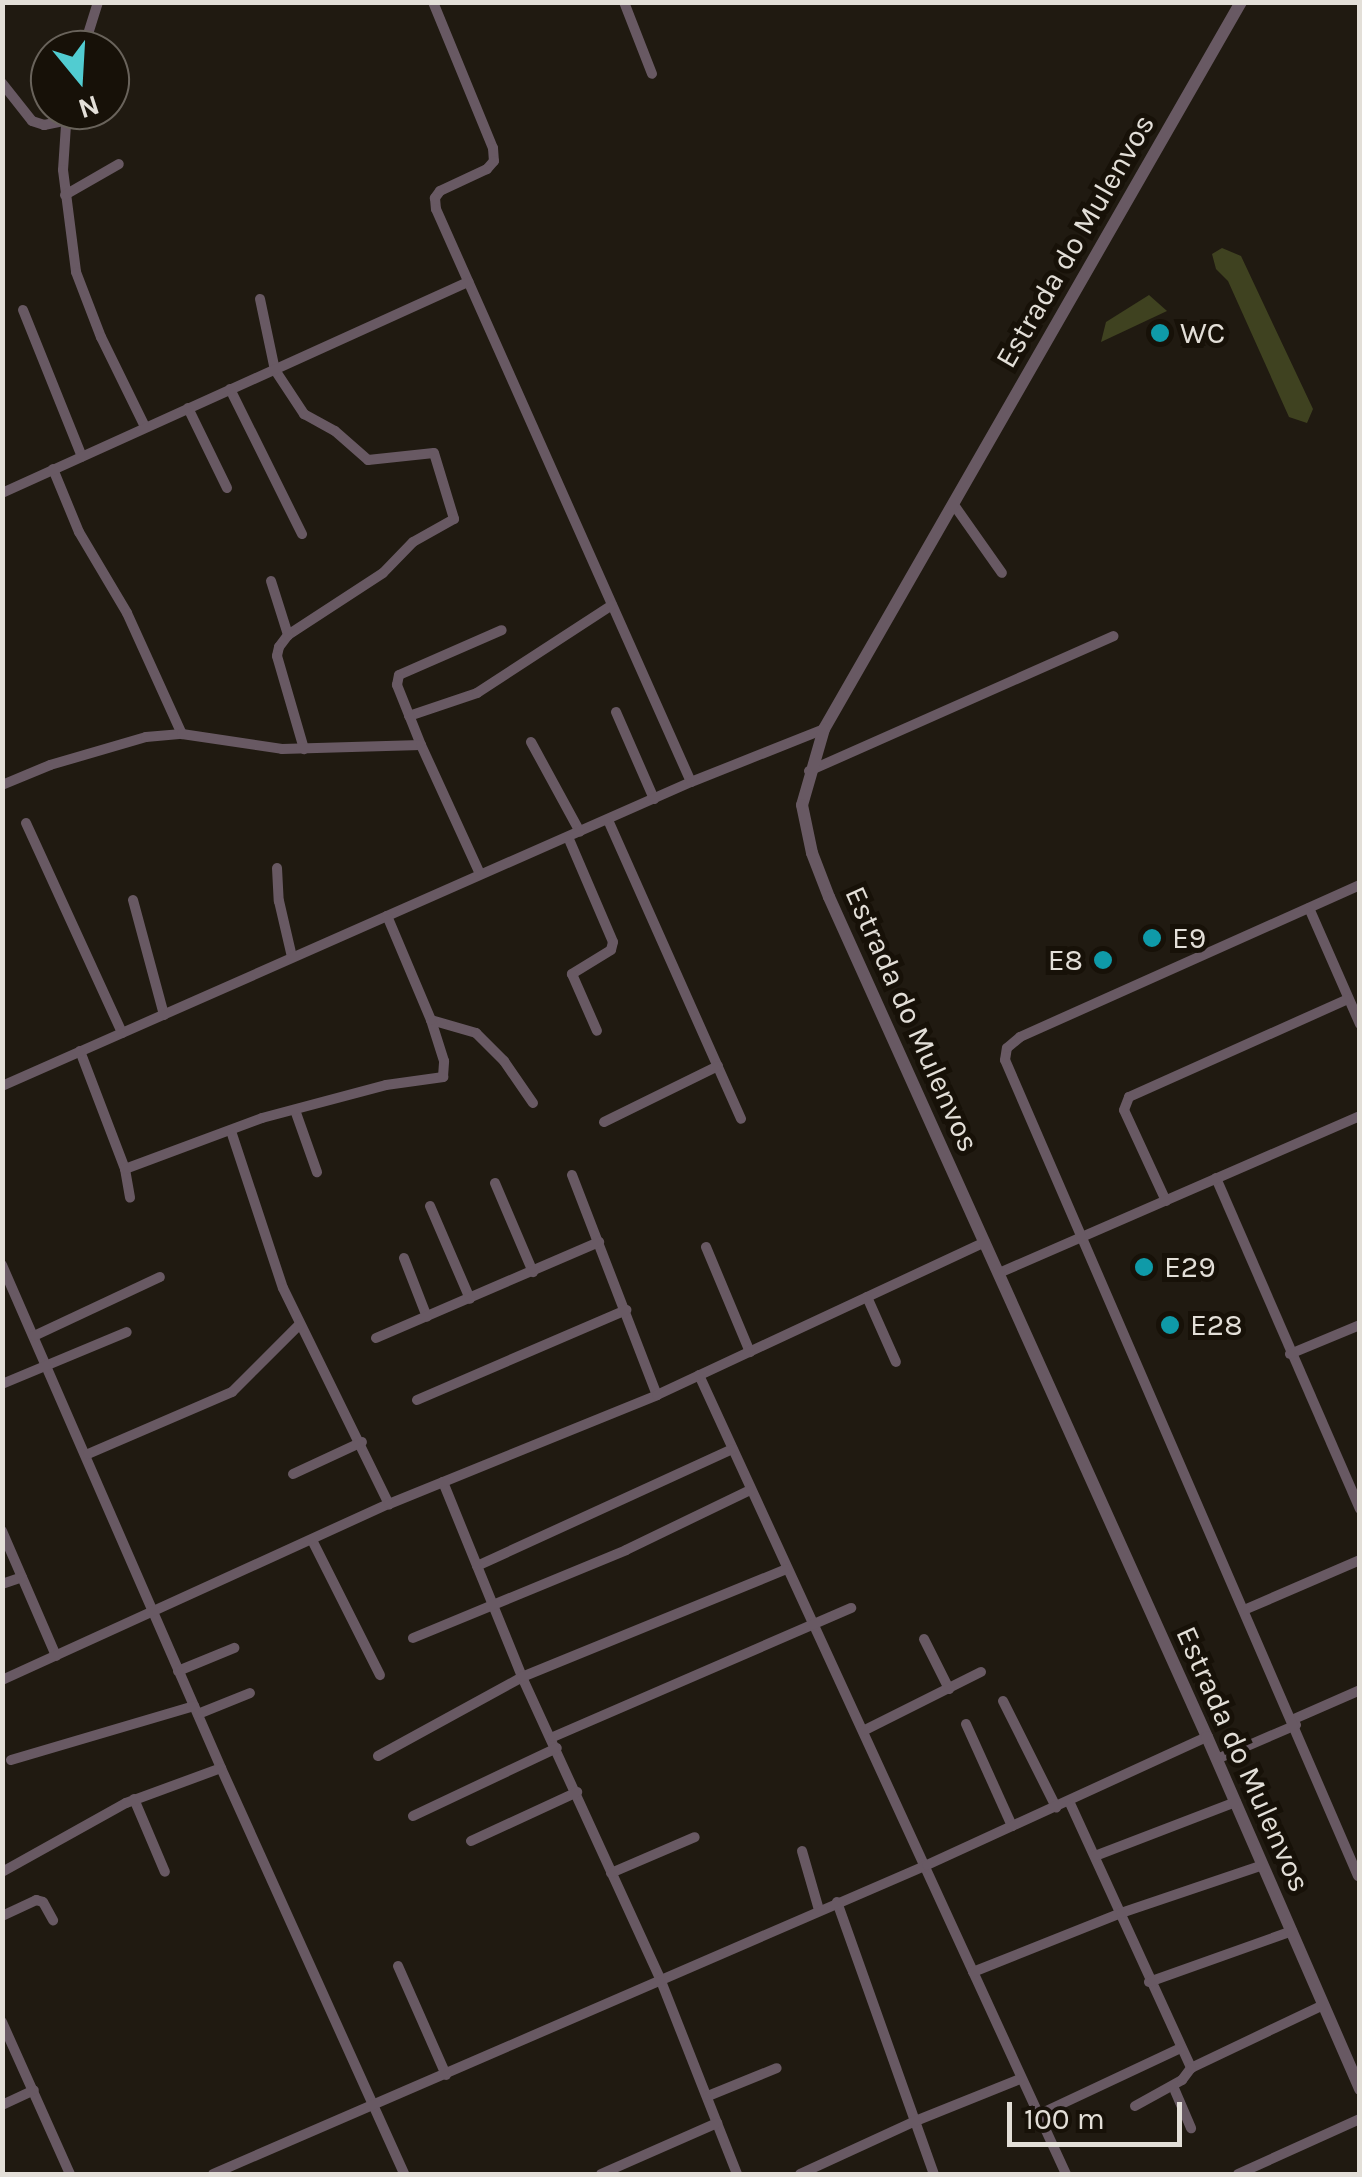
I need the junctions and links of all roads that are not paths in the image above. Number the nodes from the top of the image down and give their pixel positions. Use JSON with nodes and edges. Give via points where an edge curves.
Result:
{"nodes":[{"id":1,"x":98,"y":2,"type":"edge"},
{"id":2,"x":433,"y":2,"type":"edge"},
{"id":3,"x":624,"y":2,"type":"edge"},
{"id":4,"x":1242,"y":2,"type":"edge"},
{"id":5,"x":89,"y":30,"type":"edge"},
{"id":6,"x":652,"y":74,"type":"dead end"},
{"id":7,"x":2,"y":82,"type":"edge"},
{"id":8,"x":30,"y":117,"type":"edge"},
{"id":9,"x":65,"y":130,"type":"edge"},
{"id":10,"x":120,"y":164,"type":"dead end"},
{"id":11,"x":65,"y":195,"type":"junction"},
{"id":12,"x":468,"y":282,"type":"junction"},
{"id":13,"x":260,"y":298,"type":"dead end"},
{"id":14,"x":23,"y":310,"type":"dead end"},
{"id":15,"x":275,"y":370,"type":"junction"},
{"id":16,"x":230,"y":390,"type":"junction"},
{"id":17,"x":188,"y":408,"type":"junction"},
{"id":18,"x":145,"y":427,"type":"junction"},
{"id":19,"x":82,"y":457,"type":"junction"},
{"id":20,"x":53,"y":469,"type":"junction"},
{"id":21,"x":227,"y":488,"type":"dead end"},
{"id":22,"x":2,"y":492,"type":"edge"},
{"id":23,"x":954,"y":505,"type":"junction"},
{"id":24,"x":302,"y":534,"type":"dead end"},
{"id":25,"x":1002,"y":572,"type":"dead end"},
{"id":26,"x":271,"y":581,"type":"dead end"},
{"id":27,"x":612,"y":605,"type":"junction"},
{"id":28,"x":502,"y":630,"type":"dead end"},
{"id":29,"x":288,"y":635,"type":"junction"},
{"id":30,"x":1112,"y":636,"type":"dead end"},
{"id":31,"x":616,"y":712,"type":"dead end"},
{"id":32,"x":409,"y":716,"type":"junction"},
{"id":33,"x":824,"y":729,"type":"junction"},
{"id":34,"x":182,"y":734,"type":"junction"},
{"id":35,"x":531,"y":742,"type":"dead end"},
{"id":36,"x":420,"y":744,"type":"junction"},
{"id":37,"x":304,"y":749,"type":"junction"},
{"id":38,"x":808,"y":771,"type":"junction"},
{"id":39,"x":691,"y":782,"type":"junction"},
{"id":40,"x":2,"y":785,"type":"edge"},
{"id":41,"x":654,"y":799,"type":"junction"},
{"id":42,"x":608,"y":820,"type":"junction"},
{"id":43,"x":26,"y":823,"type":"dead end"},
{"id":44,"x":580,"y":832,"type":"junction"},
{"id":45,"x":568,"y":837,"type":"junction"},
{"id":46,"x":277,"y":868,"type":"dead end"},
{"id":47,"x":480,"y":874,"type":"junction"},
{"id":48,"x":1360,"y":885,"type":"edge"},
{"id":49,"x":133,"y":900,"type":"dead end"},
{"id":50,"x":1309,"y":908,"type":"junction"},
{"id":51,"x":387,"y":916,"type":"junction"},
{"id":52,"x":292,"y":957,"type":"junction"},
{"id":53,"x":1348,"y":999,"type":"junction"},
{"id":54,"x":164,"y":1015,"type":"junction"},
{"id":55,"x":431,"y":1020,"type":"junction"},
{"id":56,"x":1360,"y":1024,"type":"edge"},
{"id":57,"x":597,"y":1031,"type":"dead end"},
{"id":58,"x":122,"y":1032,"type":"junction"},
{"id":59,"x":80,"y":1051,"type":"junction"},
{"id":60,"x":718,"y":1066,"type":"junction"},
{"id":61,"x":2,"y":1086,"type":"edge"},
{"id":62,"x":532,"y":1103,"type":"dead end"},
{"id":63,"x":295,"y":1110,"type":"junction"},
{"id":64,"x":1360,"y":1116,"type":"edge"},
{"id":65,"x":741,"y":1120,"type":"dead end"},
{"id":66,"x":604,"y":1122,"type":"dead end"},
{"id":67,"x":232,"y":1131,"type":"junction"},
{"id":68,"x":125,"y":1169,"type":"junction"},
{"id":69,"x":317,"y":1172,"type":"dead end"},
{"id":70,"x":572,"y":1175,"type":"dead end"},
{"id":71,"x":1216,"y":1178,"type":"junction"},
{"id":72,"x":495,"y":1183,"type":"dead end"},
{"id":73,"x":130,"y":1198,"type":"dead end"},
{"id":74,"x":1166,"y":1201,"type":"junction"},
{"id":75,"x":430,"y":1206,"type":"dead end"},
{"id":76,"x":1079,"y":1238,"type":"junction"},
{"id":77,"x":599,"y":1242,"type":"junction"},
{"id":78,"x":984,"y":1242,"type":"junction"},
{"id":79,"x":706,"y":1247,"type":"dead end"},
{"id":80,"x":404,"y":1258,"type":"dead end"},
{"id":81,"x":2,"y":1265,"type":"edge"},
{"id":82,"x":533,"y":1272,"type":"junction"},
{"id":83,"x":1000,"y":1273,"type":"junction"},
{"id":84,"x":160,"y":1277,"type":"dead end"},
{"id":85,"x":867,"y":1298,"type":"junction"},
{"id":86,"x":470,"y":1299,"type":"junction"},
{"id":87,"x":626,"y":1310,"type":"junction"},
{"id":88,"x":427,"y":1317,"type":"junction"},
{"id":89,"x":300,"y":1324,"type":"junction"},
{"id":90,"x":1360,"y":1324,"type":"edge"},
{"id":91,"x":127,"y":1332,"type":"dead end"},
{"id":92,"x":34,"y":1336,"type":"junction"},
{"id":93,"x":376,"y":1338,"type":"dead end"},
{"id":94,"x":750,"y":1352,"type":"junction"},
{"id":95,"x":1290,"y":1354,"type":"junction"},
{"id":96,"x":896,"y":1362,"type":"dead end"},
{"id":97,"x":48,"y":1366,"type":"junction"},
{"id":98,"x":699,"y":1375,"type":"junction"},
{"id":99,"x":2,"y":1384,"type":"edge"},
{"id":100,"x":656,"y":1395,"type":"junction"},
{"id":101,"x":417,"y":1400,"type":"dead end"},
{"id":102,"x":362,"y":1442,"type":"junction"},
{"id":103,"x":733,"y":1449,"type":"junction"},
{"id":104,"x":88,"y":1454,"type":"junction"},
{"id":105,"x":293,"y":1474,"type":"dead end"},
{"id":106,"x":443,"y":1482,"type":"junction"},
{"id":107,"x":750,"y":1490,"type":"junction"},
{"id":108,"x":389,"y":1504,"type":"junction"},
{"id":109,"x":1360,"y":1509,"type":"edge"},
{"id":110,"x":2,"y":1531,"type":"edge"},
{"id":111,"x":313,"y":1542,"type":"junction"},
{"id":112,"x":1360,"y":1560,"type":"edge"},
{"id":113,"x":476,"y":1566,"type":"junction"},
{"id":114,"x":788,"y":1569,"type":"junction"},
{"id":115,"x":22,"y":1577,"type":"junction"},
{"id":116,"x":2,"y":1584,"type":"edge"},
{"id":117,"x":491,"y":1604,"type":"junction"},
{"id":118,"x":850,"y":1608,"type":"dead end"},
{"id":119,"x":1244,"y":1610,"type":"junction"},
{"id":120,"x":154,"y":1612,"type":"junction"},
{"id":121,"x":814,"y":1624,"type":"junction"},
{"id":122,"x":413,"y":1638,"type":"dead end"},
{"id":123,"x":924,"y":1640,"type":"dead end"},
{"id":124,"x":234,"y":1648,"type":"dead end"},
{"id":125,"x":56,"y":1656,"type":"junction"},
{"id":126,"x":178,"y":1671,"type":"junction"},
{"id":127,"x":981,"y":1672,"type":"dead end"},
{"id":128,"x":380,"y":1675,"type":"dead end"},
{"id":129,"x":522,"y":1677,"type":"junction"},
{"id":130,"x":2,"y":1680,"type":"edge"},
{"id":131,"x":950,"y":1689,"type":"junction"},
{"id":132,"x":1360,"y":1690,"type":"edge"},
{"id":133,"x":250,"y":1693,"type":"dead end"},
{"id":134,"x":1003,"y":1701,"type":"dead end"},
{"id":135,"x":196,"y":1710,"type":"junction"},
{"id":136,"x":1295,"y":1722,"type":"junction"},
{"id":137,"x":966,"y":1724,"type":"dead end"},
{"id":138,"x":863,"y":1730,"type":"junction"},
{"id":139,"x":1207,"y":1737,"type":"junction"},
{"id":140,"x":555,"y":1743,"type":"junction"},
{"id":141,"x":378,"y":1756,"type":"dead end"},
{"id":142,"x":1216,"y":1759,"type":"junction"},
{"id":143,"x":11,"y":1760,"type":"dead end"},
{"id":144,"x":220,"y":1768,"type":"junction"},
{"id":145,"x":577,"y":1792,"type":"junction"},
{"id":146,"x":134,"y":1799,"type":"junction"},
{"id":147,"x":1068,"y":1801,"type":"junction"},
{"id":148,"x":1236,"y":1802,"type":"junction"},
{"id":149,"x":1056,"y":1807,"type":"junction"},
{"id":150,"x":413,"y":1816,"type":"dead end"},
{"id":151,"x":1012,"y":1826,"type":"junction"},
{"id":152,"x":695,"y":1837,"type":"dead end"},
{"id":153,"x":471,"y":1841,"type":"dead end"},
{"id":154,"x":802,"y":1851,"type":"dead end"},
{"id":155,"x":1095,"y":1856,"type":"junction"},
{"id":156,"x":927,"y":1865,"type":"junction"},
{"id":157,"x":1263,"y":1865,"type":"junction"},
{"id":158,"x":2,"y":1872,"type":"edge"},
{"id":159,"x":166,"y":1872,"type":"dead end"},
{"id":160,"x":611,"y":1872,"type":"junction"},
{"id":161,"x":1358,"y":1876,"type":"edge"},
{"id":162,"x":837,"y":1902,"type":"junction"},
{"id":163,"x":819,"y":1910,"type":"junction"},
{"id":164,"x":1120,"y":1912,"type":"junction"},
{"id":165,"x":2,"y":1916,"type":"edge"},
{"id":166,"x":53,"y":1920,"type":"dead end"},
{"id":167,"x":1292,"y":1931,"type":"junction"},
{"id":168,"x":398,"y":1966,"type":"dead end"},
{"id":169,"x":973,"y":1972,"type":"junction"},
{"id":170,"x":662,"y":1981,"type":"junction"},
{"id":171,"x":1149,"y":1982,"type":"junction"},
{"id":172,"x":1324,"y":2005,"type":"junction"},
{"id":173,"x":2,"y":2022,"type":"edge"},
{"id":174,"x":1180,"y":2048,"type":"junction"},
{"id":175,"x":776,"y":2068,"type":"dead end"},
{"id":176,"x":1191,"y":2068,"type":"junction"},
{"id":177,"x":446,"y":2075,"type":"junction"},
{"id":178,"x":1020,"y":2080,"type":"junction"},
{"id":179,"x":1173,"y":2086,"type":"junction"},
{"id":180,"x":1360,"y":2089,"type":"edge"},
{"id":181,"x":34,"y":2090,"type":"junction"},
{"id":182,"x":708,"y":2096,"type":"junction"},
{"id":183,"x":2,"y":2105,"type":"edge"},
{"id":184,"x":1135,"y":2106,"type":"dead end"},
{"id":185,"x":374,"y":2107,"type":"junction"},
{"id":186,"x":1040,"y":2114,"type":"junction"},
{"id":187,"x":1360,"y":2119,"type":"edge"},
{"id":188,"x":913,"y":2122,"type":"junction"},
{"id":189,"x":718,"y":2123,"type":"junction"},
{"id":190,"x":1191,"y":2128,"type":"dead end"},
{"id":191,"x":70,"y":2174,"type":"edge"},
{"id":192,"x":213,"y":2174,"type":"edge"},
{"id":193,"x":404,"y":2174,"type":"edge"},
{"id":194,"x":601,"y":2174,"type":"edge"},
{"id":195,"x":737,"y":2174,"type":"edge"},
{"id":196,"x":800,"y":2174,"type":"edge"},
{"id":197,"x":934,"y":2174,"type":"edge"},
{"id":198,"x":1066,"y":2174,"type":"edge"},
{"id":199,"x":1238,"y":2174,"type":"edge"}],
"edges":[{"from":1,"to":5,"type":"street"},
{"from":2,"to":12,"type":"street","via":[[493,148],[487,169],[434,198]]},
{"from":3,"to":6,"type":"street"},
{"from":4,"to":23,"type":"street","name":"Estrada do Mulenvos"},
{"from":7,"to":8,"type":"street"},
{"from":9,"to":11,"type":"street"},
{"from":10,"to":11,"type":"street"},
{"from":11,"to":18,"type":"street","via":[[84,299]]},
{"from":12,"to":15,"type":"street"},
{"from":12,"to":27,"type":"street"},
{"from":13,"to":15,"type":"street"},
{"from":14,"to":19,"type":"street"},
{"from":15,"to":16,"type":"street"},
{"from":15,"to":29,"type":"street","via":[[304,414],[368,460],[434,453],[454,519],[412,542],[383,573]]},
{"from":16,"to":17,"type":"street"},
{"from":16,"to":24,"type":"street"},
{"from":17,"to":18,"type":"street"},
{"from":17,"to":21,"type":"street"},
{"from":18,"to":19,"type":"street"},
{"from":19,"to":20,"type":"street"},
{"from":20,"to":22,"type":"street"},
{"from":20,"to":34,"type":"street"},
{"from":23,"to":25,"type":"street"},
{"from":23,"to":33,"type":"street","name":"Estrada do Mulenvos"},
{"from":26,"to":29,"type":"street"},
{"from":27,"to":32,"type":"street","via":[[478,692]]},
{"from":27,"to":39,"type":"street"},
{"from":28,"to":32,"type":"street","via":[[402,672],[398,684]]},
{"from":29,"to":37,"type":"street","via":[[277,656]]},
{"from":30,"to":38,"type":"street"},
{"from":31,"to":41,"type":"street"},
{"from":32,"to":36,"type":"street"},
{"from":33,"to":38,"type":"street","name":"Estrada do Mulenvos"},
{"from":33,"to":39,"type":"street"},
{"from":34,"to":37,"type":"street"},
{"from":34,"to":40,"type":"street","via":[[130,740]]},
{"from":35,"to":44,"type":"street"},
{"from":36,"to":37,"type":"street"},
{"from":36,"to":47,"type":"street"},
{"from":38,"to":78,"type":"street","name":"Estrada do Mulenvos","via":[[802,805],[812,853]]},
{"from":39,"to":41,"type":"street"},
{"from":41,"to":42,"type":"street"},
{"from":42,"to":44,"type":"street"},
{"from":42,"to":60,"type":"street"},
{"from":43,"to":58,"type":"street"},
{"from":44,"to":45,"type":"street"},
{"from":45,"to":47,"type":"street"},
{"from":45,"to":57,"type":"street","via":[[613,942],[611,950],[572,974]]},
{"from":46,"to":52,"type":"street"},
{"from":47,"to":51,"type":"street"},
{"from":48,"to":50,"type":"street"},
{"from":49,"to":54,"type":"street"},
{"from":50,"to":53,"type":"street"},
{"from":50,"to":76,"type":"street","via":[[1007,1048],[1009,1072]]},
{"from":51,"to":52,"type":"street"},
{"from":51,"to":55,"type":"street"},
{"from":52,"to":54,"type":"street"},
{"from":53,"to":56,"type":"street"},
{"from":53,"to":74,"type":"street","via":[[1125,1102]]},
{"from":54,"to":58,"type":"street"},
{"from":55,"to":62,"type":"street","via":[[476,1032]]},
{"from":55,"to":63,"type":"street","via":[[443,1077]]},
{"from":58,"to":59,"type":"street"},
{"from":59,"to":61,"type":"street"},
{"from":59,"to":68,"type":"street"},
{"from":60,"to":65,"type":"street"},
{"from":60,"to":66,"type":"street"},
{"from":63,"to":67,"type":"street"},
{"from":63,"to":69,"type":"street"},
{"from":64,"to":71,"type":"street"},
{"from":67,"to":68,"type":"street"},
{"from":67,"to":89,"type":"street","via":[[274,1267]]},
{"from":68,"to":73,"type":"street"},
{"from":70,"to":77,"type":"street"},
{"from":71,"to":74,"type":"street"},
{"from":71,"to":95,"type":"street"},
{"from":72,"to":82,"type":"street"},
{"from":74,"to":76,"type":"street"},
{"from":75,"to":86,"type":"street"},
{"from":76,"to":83,"type":"street"},
{"from":76,"to":119,"type":"street"},
{"from":77,"to":82,"type":"street"},
{"from":77,"to":87,"type":"street"},
{"from":78,"to":83,"type":"street","name":"Estrada do Mulenvos"},
{"from":78,"to":85,"type":"street"},
{"from":79,"to":94,"type":"street"},
{"from":80,"to":88,"type":"street"},
{"from":81,"to":92,"type":"street"},
{"from":82,"to":86,"type":"street"},
{"from":83,"to":139,"type":"street","name":"Estrada do Mulenvos"},
{"from":84,"to":92,"type":"street"},
{"from":85,"to":94,"type":"street"},
{"from":85,"to":96,"type":"street"},
{"from":86,"to":88,"type":"street"},
{"from":87,"to":100,"type":"street"},
{"from":87,"to":101,"type":"street"},
{"from":88,"to":93,"type":"street"},
{"from":89,"to":102,"type":"street"},
{"from":89,"to":104,"type":"street","via":[[232,1392]]},
{"from":90,"to":95,"type":"street"},
{"from":91,"to":97,"type":"street"},
{"from":92,"to":97,"type":"street"},
{"from":94,"to":98,"type":"street"},
{"from":95,"to":109,"type":"street"},
{"from":97,"to":99,"type":"street"},
{"from":97,"to":104,"type":"street"},
{"from":98,"to":100,"type":"street"},
{"from":98,"to":103,"type":"street"},
{"from":100,"to":106,"type":"street"},
{"from":102,"to":105,"type":"street"},
{"from":102,"to":108,"type":"street"},
{"from":103,"to":107,"type":"street"},
{"from":103,"to":113,"type":"street"},
{"from":104,"to":120,"type":"street"},
{"from":106,"to":108,"type":"street"},
{"from":106,"to":113,"type":"street"},
{"from":107,"to":114,"type":"street"},
{"from":107,"to":117,"type":"street"},
{"from":108,"to":111,"type":"street"},
{"from":110,"to":115,"type":"street"},
{"from":111,"to":120,"type":"street"},
{"from":111,"to":128,"type":"street"},
{"from":112,"to":119,"type":"street"},
{"from":113,"to":117,"type":"street"},
{"from":114,"to":121,"type":"street"},
{"from":114,"to":129,"type":"street"},
{"from":115,"to":116,"type":"street"},
{"from":115,"to":125,"type":"street"},
{"from":117,"to":122,"type":"street"},
{"from":117,"to":129,"type":"street"},
{"from":118,"to":121,"type":"street"},
{"from":119,"to":136,"type":"street"},
{"from":120,"to":125,"type":"street"},
{"from":120,"to":126,"type":"street"},
{"from":121,"to":138,"type":"street"},
{"from":121,"to":140,"type":"street"},
{"from":123,"to":131,"type":"street"},
{"from":124,"to":126,"type":"street"},
{"from":125,"to":130,"type":"street"},
{"from":126,"to":135,"type":"street"},
{"from":127,"to":131,"type":"street"},
{"from":129,"to":140,"type":"street"},
{"from":129,"to":141,"type":"street"},
{"from":131,"to":138,"type":"street"},
{"from":132,"to":136,"type":"street"},
{"from":133,"to":135,"type":"street"},
{"from":134,"to":149,"type":"street"},
{"from":135,"to":143,"type":"street"},
{"from":135,"to":144,"type":"street"},
{"from":136,"to":142,"type":"street"},
{"from":136,"to":161,"type":"street"},
{"from":137,"to":151,"type":"street"},
{"from":138,"to":156,"type":"street"},
{"from":139,"to":142,"type":"street","name":"Estrada do Mulenvos"},
{"from":139,"to":147,"type":"street"},
{"from":140,"to":145,"type":"street"},
{"from":140,"to":150,"type":"street"},
{"from":142,"to":148,"type":"street","name":"Estrada do Mulenvos"},
{"from":144,"to":146,"type":"street"},
{"from":144,"to":185,"type":"street"},
{"from":145,"to":153,"type":"street"},
{"from":145,"to":160,"type":"street"},
{"from":146,"to":158,"type":"street"},
{"from":146,"to":159,"type":"street"},
{"from":147,"to":149,"type":"street"},
{"from":147,"to":155,"type":"street"},
{"from":148,"to":155,"type":"street"},
{"from":148,"to":157,"type":"street","name":"Estrada do Mulenvos"},
{"from":149,"to":151,"type":"street"},
{"from":151,"to":156,"type":"street"},
{"from":152,"to":160,"type":"street"},
{"from":154,"to":163,"type":"street"},
{"from":155,"to":164,"type":"street"},
{"from":156,"to":162,"type":"street"},
{"from":156,"to":169,"type":"street"},
{"from":157,"to":164,"type":"street"},
{"from":157,"to":167,"type":"street","name":"Estrada do Mulenvos"},
{"from":160,"to":170,"type":"street"},
{"from":162,"to":163,"type":"street"},
{"from":162,"to":188,"type":"street"},
{"from":163,"to":170,"type":"street"},
{"from":164,"to":169,"type":"street"},
{"from":164,"to":171,"type":"street"},
{"from":165,"to":166,"type":"street","via":[[36,1900]]},
{"from":167,"to":171,"type":"street"},
{"from":167,"to":172,"type":"street","name":"Estrada do Mulenvos"},
{"from":168,"to":177,"type":"street"},
{"from":169,"to":178,"type":"street"},
{"from":170,"to":177,"type":"street"},
{"from":170,"to":182,"type":"street"},
{"from":171,"to":174,"type":"street"},
{"from":172,"to":176,"type":"street"},
{"from":172,"to":180,"type":"street","name":"Estrada do Mulenvos"},
{"from":173,"to":181,"type":"street"},
{"from":174,"to":176,"type":"street"},
{"from":174,"to":186,"type":"street"},
{"from":175,"to":182,"type":"street"},
{"from":176,"to":179,"type":"street"},
{"from":177,"to":185,"type":"street"},
{"from":178,"to":186,"type":"street"},
{"from":178,"to":188,"type":"street"},
{"from":179,"to":184,"type":"street"},
{"from":179,"to":190,"type":"street"},
{"from":181,"to":183,"type":"street"},
{"from":181,"to":191,"type":"street"},
{"from":182,"to":189,"type":"street"},
{"from":185,"to":192,"type":"street"},
{"from":185,"to":193,"type":"street"},
{"from":186,"to":198,"type":"street"},
{"from":187,"to":199,"type":"street"},
{"from":188,"to":196,"type":"street"},
{"from":188,"to":197,"type":"street"},
{"from":189,"to":194,"type":"street"},
{"from":189,"to":195,"type":"street"}]}
